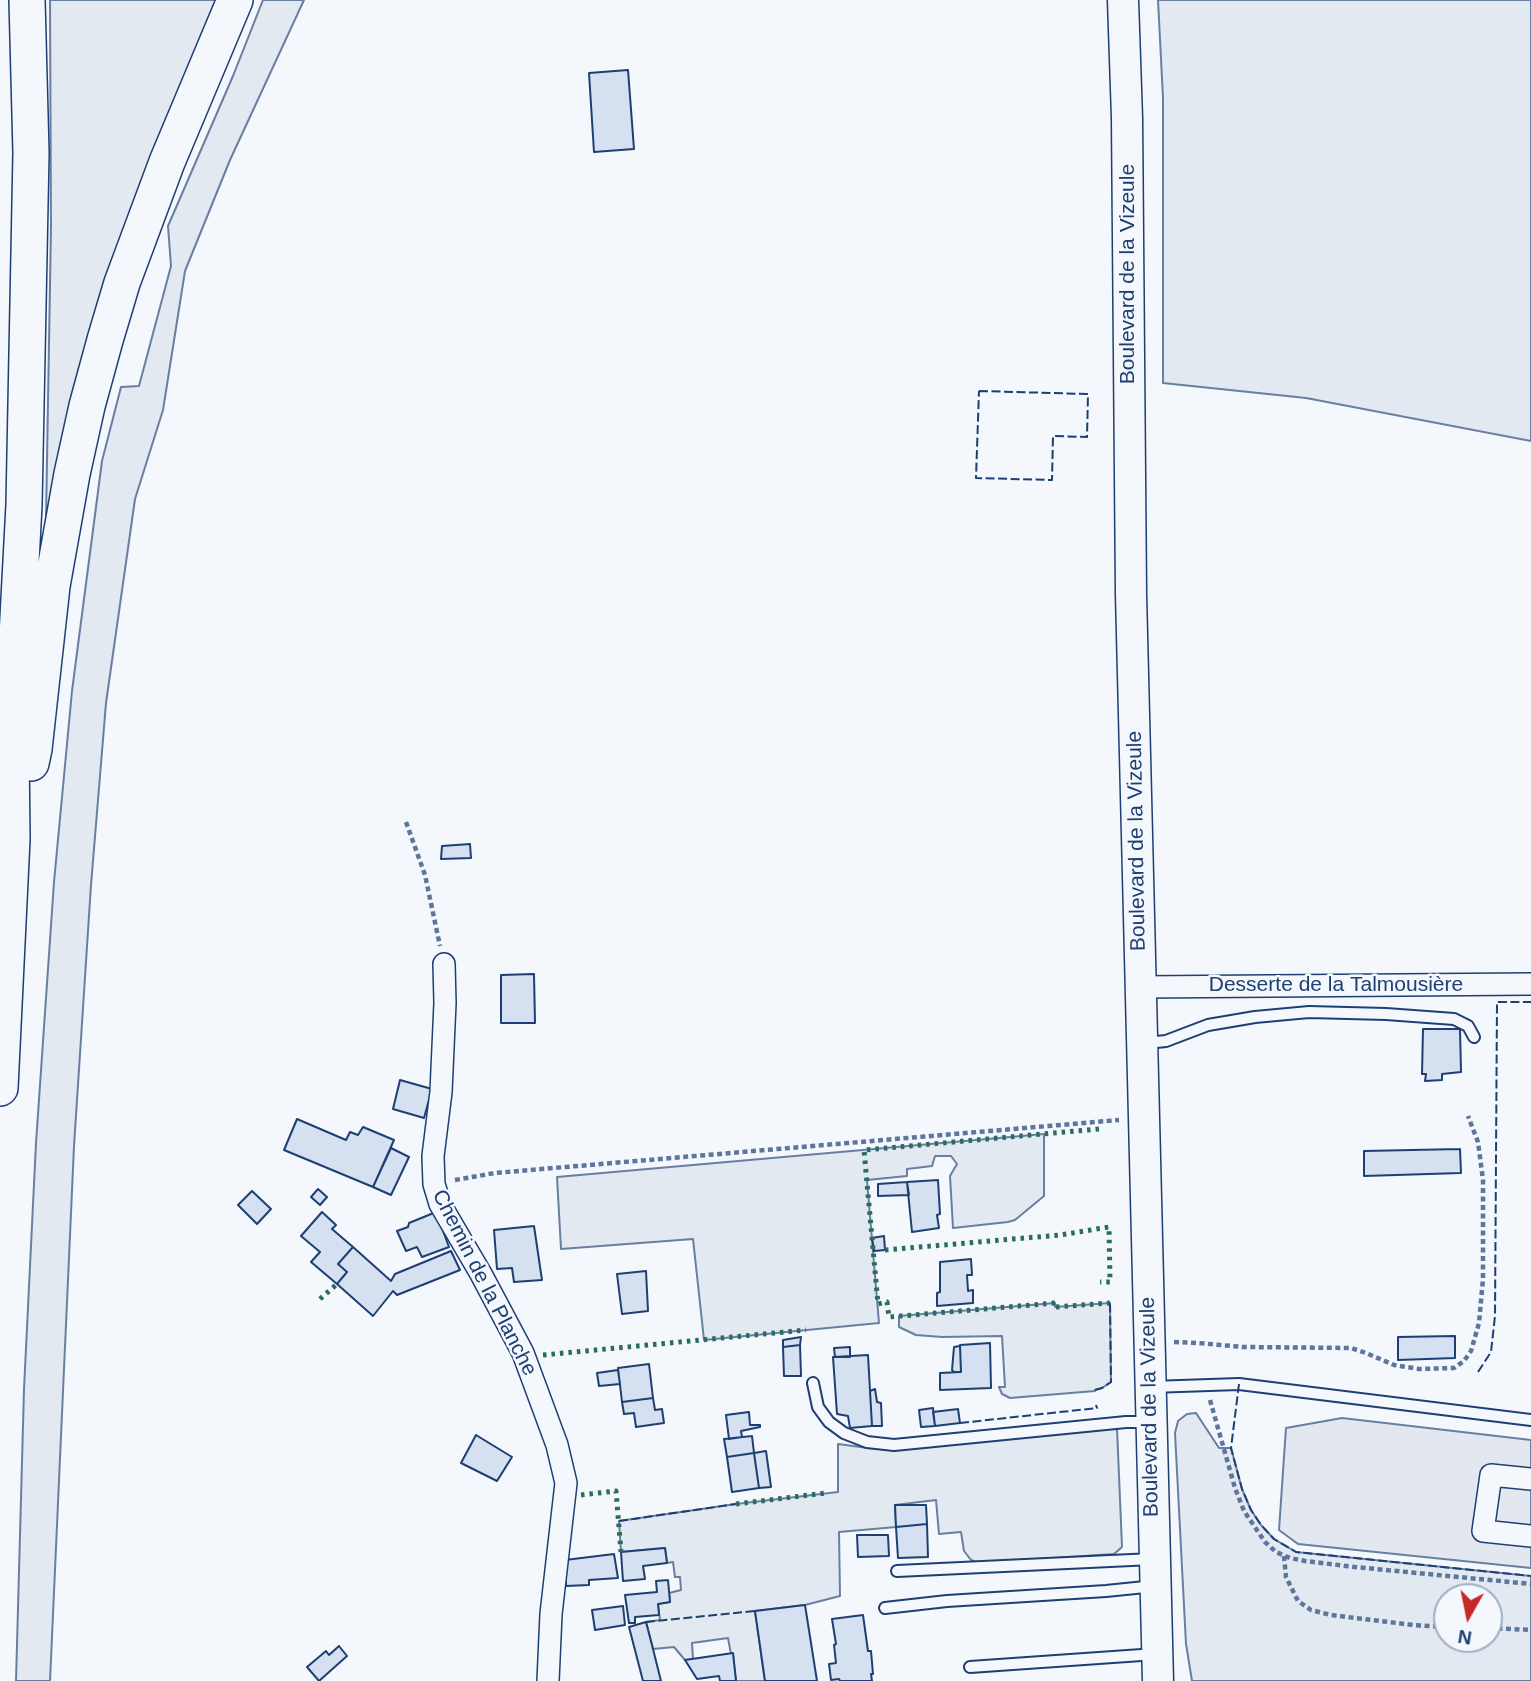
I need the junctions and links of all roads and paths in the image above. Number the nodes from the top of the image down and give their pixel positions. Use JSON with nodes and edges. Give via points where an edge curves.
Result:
{"nodes":[{"id":1,"x":27,"y":0,"type":"edge"},
{"id":2,"x":235,"y":0,"type":"edge"},
{"id":3,"x":1123,"y":0,"type":"edge"},
{"id":4,"x":406,"y":822,"type":"dead end"},
{"id":5,"x":12,"y":839,"type":"junction"},
{"id":6,"x":444,"y":964,"type":"joint"},
{"id":7,"x":1531,"y":984,"type":"edge"},
{"id":8,"x":1140,"y":987,"type":"junction"},
{"id":9,"x":1474,"y":1037,"type":"dead end"},
{"id":10,"x":1142,"y":1044,"type":"junction"},
{"id":11,"x":0,"y":1088,"type":"edge"},
{"id":12,"x":1468,"y":1116,"type":"dead end"},
{"id":13,"x":1143,"y":1118,"type":"junction"},
{"id":14,"x":434,"y":1184,"type":"junction"},
{"id":15,"x":1149,"y":1342,"type":"junction"},
{"id":16,"x":813,"y":1383,"type":"dead end"},
{"id":17,"x":1205,"y":1385,"type":"junction"},
{"id":18,"x":1150,"y":1387,"type":"junction"},
{"id":19,"x":1531,"y":1420,"type":"edge"},
{"id":20,"x":1151,"y":1422,"type":"junction"},
{"id":21,"x":1531,"y":1479,"type":"edge"},
{"id":22,"x":1531,"y":1536,"type":"edge"},
{"id":23,"x":1283,"y":1555,"type":"junction"},
{"id":24,"x":897,"y":1571,"type":"dead end"},
{"id":25,"x":1154,"y":1572,"type":"junction"},
{"id":26,"x":1531,"y":1584,"type":"edge"},
{"id":27,"x":886,"y":1608,"type":"dead end"},
{"id":28,"x":1433,"y":1626,"type":"edge"},
{"id":29,"x":1503,"y":1629,"type":"edge"},
{"id":30,"x":1531,"y":1630,"type":"edge"},
{"id":31,"x":970,"y":1667,"type":"dead end"},
{"id":32,"x":1158,"y":1668,"type":"edge"},
{"id":33,"x":548,"y":1681,"type":"edge"}],
"edges":[{"from":1,"to":5,"type":"highway","via":[[31,153],[28,329],[11,749]]},
{"from":2,"to":5,"type":"highway","via":[[142,229],[94,380],[52,586],[34,749]]},
{"from":3,"to":8,"type":"main road","name":"Boulevard de la Vizeule"},
{"from":4,"to":6,"type":"path","via":[[425,875]]},
{"from":5,"to":11,"type":"highway"},
{"from":6,"to":14,"type":"street","name":"Chemin de la Planche"},
{"from":7,"to":8,"type":"street","name":"Desserte de la Talmousière"},
{"from":8,"to":10,"type":"main road","name":"Boulevard de la Vizeule"},
{"from":9,"to":10,"type":"lane","via":[[1468,1026],[1454,1019],[1309,1012],[1208,1025],[1166,1041]]},
{"from":10,"to":13,"type":"main road","name":"Boulevard de la Vizeule"},
{"from":12,"to":15,"type":"path","via":[[1478,1142],[1483,1180],[1483,1279],[1478,1330],[1464,1361],[1454,1368],[1419,1369],[1394,1365],[1352,1348]]},
{"from":13,"to":14,"type":"path","via":[[495,1173]]},
{"from":13,"to":15,"type":"main road","name":"Boulevard de la Vizeule"},
{"from":14,"to":33,"type":"street","name":"Chemin de la Planche","via":[[440,1204],[523,1353],[558,1445],[566,1483]]},
{"from":15,"to":18,"type":"main road","name":"Boulevard de la Vizeule"},
{"from":16,"to":20,"type":"lane","via":[[818,1407],[829,1422],[867,1442],[894,1445]]},
{"from":17,"to":18,"type":"lane"},
{"from":17,"to":19,"type":"lane","via":[[1239,1384]]},
{"from":17,"to":23,"type":"path","via":[[1244,1511],[1265,1542]]},
{"from":18,"to":20,"type":"main road","name":"Boulevard de la Vizeule"},
{"from":20,"to":25,"type":"main road","name":"Boulevard de la Vizeule"},
{"from":21,"to":22,"type":"street","via":[[1490,1475],[1483,1531]]},
{"from":23,"to":26,"type":"path","via":[[1355,1567]]},
{"from":23,"to":28,"type":"path","via":[[1286,1577],[1298,1601],[1311,1610]]},
{"from":24,"to":25,"type":"lane"},
{"from":25,"to":27,"type":"lane","via":[[1106,1591]]},
{"from":25,"to":32,"type":"main road","name":"Boulevard de la Vizeule"},
{"from":29,"to":30,"type":"path"},
{"from":31,"to":32,"type":"lane"}]}
